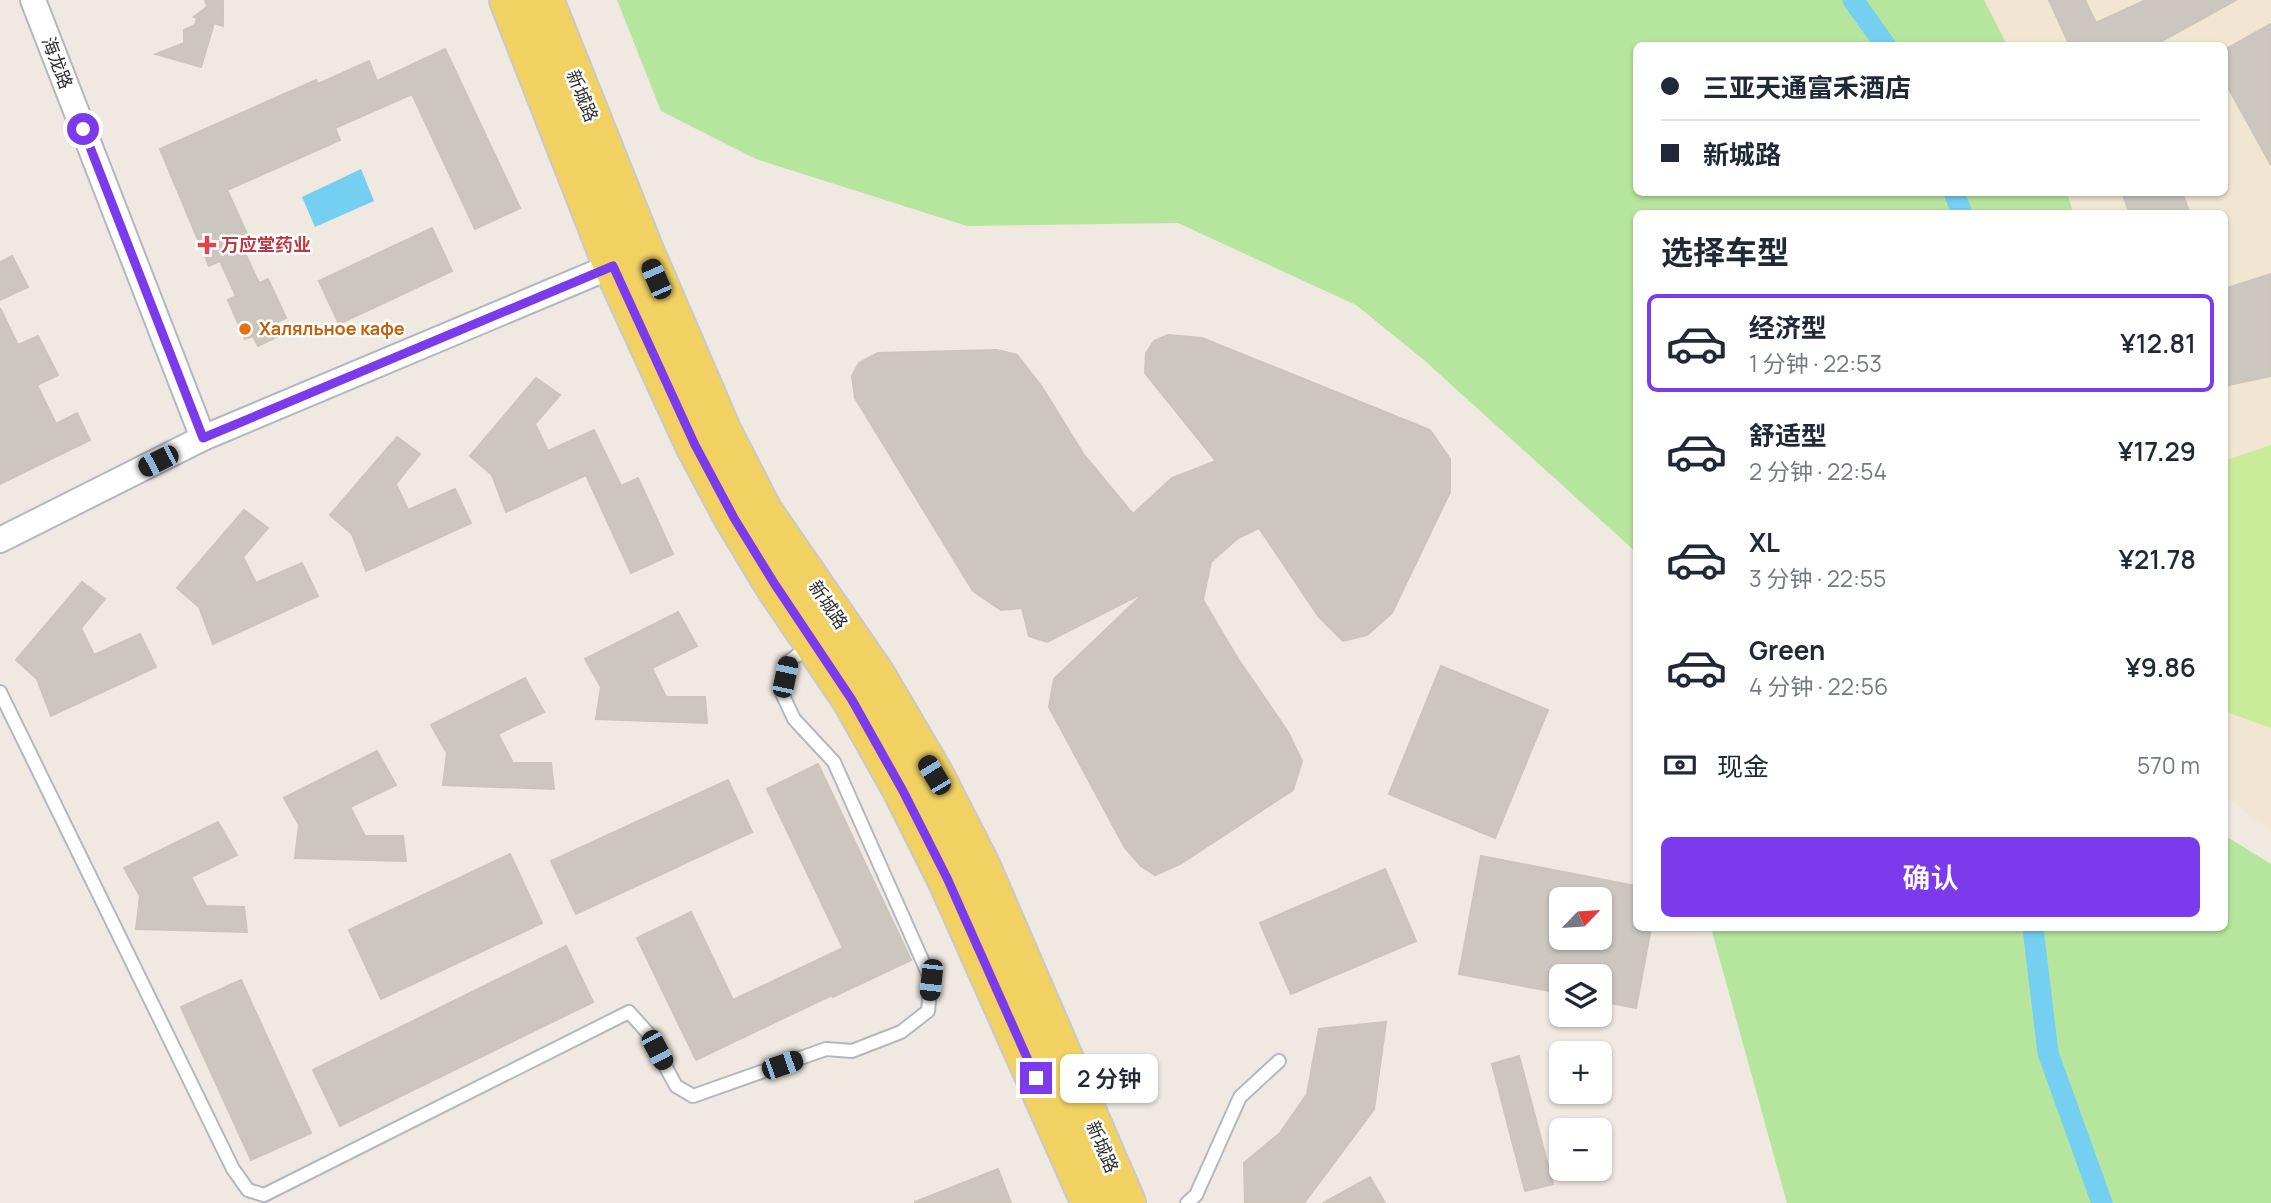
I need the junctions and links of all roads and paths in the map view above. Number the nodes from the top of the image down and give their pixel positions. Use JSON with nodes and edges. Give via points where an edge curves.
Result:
{"nodes":[{"id":1,"x":33,"y":0,"type":"edge"},
{"id":2,"x":509,"y":0,"type":"edge"},
{"id":3,"x":544,"y":0,"type":"edge"},
{"id":4,"x":629,"y":260,"type":"junction"},
{"id":5,"x":203,"y":438,"type":"junction"},
{"id":6,"x":0,"y":540,"type":"edge"},
{"id":7,"x":814,"y":643,"type":"junction"},
{"id":8,"x":0,"y":692,"type":"edge"},
{"id":9,"x":1279,"y":1061,"type":"dead end"},
{"id":10,"x":1091,"y":1203,"type":"edge"},
{"id":11,"x":1126,"y":1203,"type":"edge"},
{"id":12,"x":1187,"y":1203,"type":"edge"}],
"edges":[{"from":1,"to":5,"type":"street","name":"海龙路"},
{"from":2,"to":4,"type":"main road","name":"新城路"},
{"from":3,"to":4,"type":"main road","name":"新城路"},
{"from":4,"to":5,"type":"street"},
{"from":4,"to":7,"type":"main road","name":"新城路","via":[[701,457]]},
{"from":4,"to":11,"type":"main road","name":"新城路","via":[[762,512],[876,676],[934,775],[979,864]]},
{"from":5,"to":6,"type":"street"},
{"from":7,"to":8,"type":"lane","via":[[788,662],[781,691],[794,719],[834,762],[931,980],[928,1011],[901,1032],[852,1051],[826,1049],[693,1096],[676,1086],[647,1032],[629,1012],[264,1195],[248,1190],[233,1169]]},
{"from":7,"to":10,"type":"main road","name":"新城路","via":[[852,700],[947,878]]},
{"from":9,"to":12,"type":"lane","via":[[1240,1097],[1196,1195]]}]}
